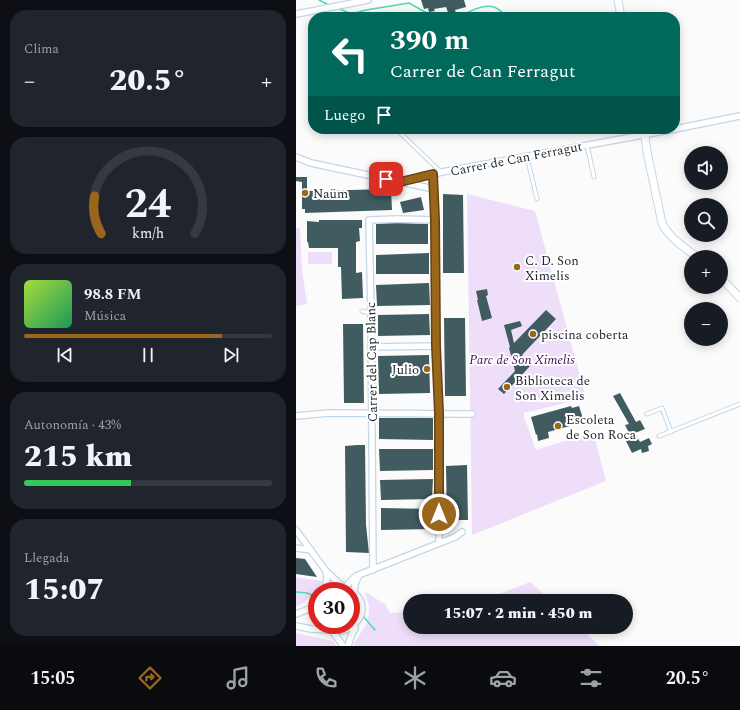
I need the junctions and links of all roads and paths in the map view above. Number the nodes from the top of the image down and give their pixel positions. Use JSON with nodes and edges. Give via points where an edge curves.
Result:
{"nodes":[{"id":1,"x":368,"y":0,"type":"edge"},
{"id":2,"x":618,"y":0,"type":"edge"},
{"id":3,"x":620,"y":12,"type":"edge"},
{"id":4,"x":296,"y":14,"type":"edge"},
{"id":5,"x":740,"y":116,"type":"edge"},
{"id":6,"x":680,"y":128,"type":"edge"},
{"id":7,"x":401,"y":134,"type":"edge"},
{"id":8,"x":635,"y":134,"type":"edge"},
{"id":9,"x":644,"y":134,"type":"edge"},
{"id":10,"x":587,"y":145,"type":"junction"},
{"id":11,"x":528,"y":156,"type":"junction"},
{"id":12,"x":296,"y":157,"type":"edge"},
{"id":13,"x":442,"y":172,"type":"junction"},
{"id":14,"x":433,"y":174,"type":"junction"},
{"id":15,"x":594,"y":177,"type":"dead end"},
{"id":16,"x":400,"y":182,"type":"junction"},
{"id":17,"x":434,"y":189,"type":"junction"},
{"id":18,"x":537,"y":199,"type":"dead end"},
{"id":19,"x":435,"y":220,"type":"junction"},
{"id":20,"x":688,"y":250,"type":"edge"},
{"id":21,"x":728,"y":285,"type":"edge"},
{"id":22,"x":740,"y":298,"type":"edge"},
{"id":23,"x":362,"y":311,"type":"dead end"},
{"id":24,"x":371,"y":313,"type":"junction"},
{"id":25,"x":371,"y":346,"type":"junction"},
{"id":26,"x":436,"y":346,"type":"junction"},
{"id":27,"x":740,"y":404,"type":"edge"},
{"id":28,"x":371,"y":413,"type":"junction"},
{"id":29,"x":439,"y":413,"type":"junction"},
{"id":30,"x":472,"y":414,"type":"dead end"},
{"id":31,"x":647,"y":414,"type":"dead end"},
{"id":32,"x":296,"y":416,"type":"edge"},
{"id":33,"x":671,"y":432,"type":"junction"},
{"id":34,"x":659,"y":436,"type":"dead end"},
{"id":35,"x":296,"y":530,"type":"edge"},
{"id":36,"x":462,"y":532,"type":"dead end"},
{"id":37,"x":439,"y":543,"type":"junction"},
{"id":38,"x":296,"y":548,"type":"edge"},
{"id":39,"x":311,"y":550,"type":"junction"},
{"id":40,"x":373,"y":570,"type":"junction"},
{"id":41,"x":326,"y":571,"type":"junction"},
{"id":42,"x":359,"y":575,"type":"junction"},
{"id":43,"x":327,"y":582,"type":"edge"},
{"id":44,"x":338,"y":582,"type":"edge"},
{"id":45,"x":350,"y":582,"type":"edge"},
{"id":46,"x":356,"y":582,"type":"edge"},
{"id":47,"x":360,"y":601,"type":"edge"},
{"id":48,"x":308,"y":609,"type":"edge"},
{"id":49,"x":296,"y":614,"type":"edge"},
{"id":50,"x":360,"y":619,"type":"edge"},
{"id":51,"x":296,"y":626,"type":"edge"},
{"id":52,"x":308,"y":628,"type":"edge"},
{"id":53,"x":333,"y":634,"type":"edge"},
{"id":54,"x":352,"y":634,"type":"edge"},
{"id":55,"x":343,"y":646,"type":"edge"},
{"id":56,"x":348,"y":646,"type":"edge"}],
"edges":[{"from":1,"to":4,"type":"street"},
{"from":2,"to":3,"type":"street"},
{"from":5,"to":6,"type":"street","name":"Carrer de Can Ferragut"},
{"from":7,"to":13,"type":"lane"},
{"from":8,"to":10,"type":"street","name":"Carrer de Can Ferragut"},
{"from":9,"to":20,"type":"street","via":[[662,224],[666,231]]},
{"from":10,"to":11,"type":"street","name":"Carrer de Can Ferragut"},
{"from":10,"to":15,"type":"lane"},
{"from":11,"to":13,"type":"street","name":"Carrer de Can Ferragut"},
{"from":11,"to":18,"type":"lane"},
{"from":12,"to":16,"type":"street","name":"Carrer de Can Ferragut","via":[[311,163]]},
{"from":13,"to":14,"type":"street","name":"Carrer de Can Ferragut"},
{"from":14,"to":16,"type":"street","name":"Carrer de Can Ferragut"},
{"from":14,"to":17,"type":"street"},
{"from":16,"to":17,"type":"street"},
{"from":17,"to":19,"type":"street"},
{"from":19,"to":24,"type":"street","name":"Carrer del Cap Blanc","via":[[369,220]]},
{"from":19,"to":26,"type":"street"},
{"from":21,"to":22,"type":"street"},
{"from":23,"to":24,"type":"lane"},
{"from":24,"to":25,"type":"street","name":"Carrer del Cap Blanc"},
{"from":25,"to":26,"type":"street"},
{"from":25,"to":28,"type":"street","name":"Carrer del Cap Blanc"},
{"from":26,"to":29,"type":"street"},
{"from":27,"to":33,"type":"lane"},
{"from":28,"to":29,"type":"street"},
{"from":28,"to":32,"type":"street"},
{"from":28,"to":40,"type":"street","name":"Carrer del Cap Blanc"},
{"from":29,"to":30,"type":"street"},
{"from":29,"to":37,"type":"street"},
{"from":31,"to":33,"type":"lane","via":[[662,408]]},
{"from":33,"to":34,"type":"lane"},
{"from":35,"to":39,"type":"street"},
{"from":36,"to":37,"type":"street"},
{"from":37,"to":40,"type":"street"},
{"from":38,"to":39,"type":"street"},
{"from":39,"to":41,"type":"street"},
{"from":40,"to":42,"type":"street"},
{"from":41,"to":43,"type":"street"},
{"from":41,"to":44,"type":"street"},
{"from":42,"to":45,"type":"street"},
{"from":42,"to":46,"type":"street"},
{"from":47,"to":50,"type":"street"},
{"from":48,"to":49,"type":"street"},
{"from":51,"to":52,"type":"street"},
{"from":53,"to":55,"type":"street"},
{"from":54,"to":56,"type":"street"}]}
